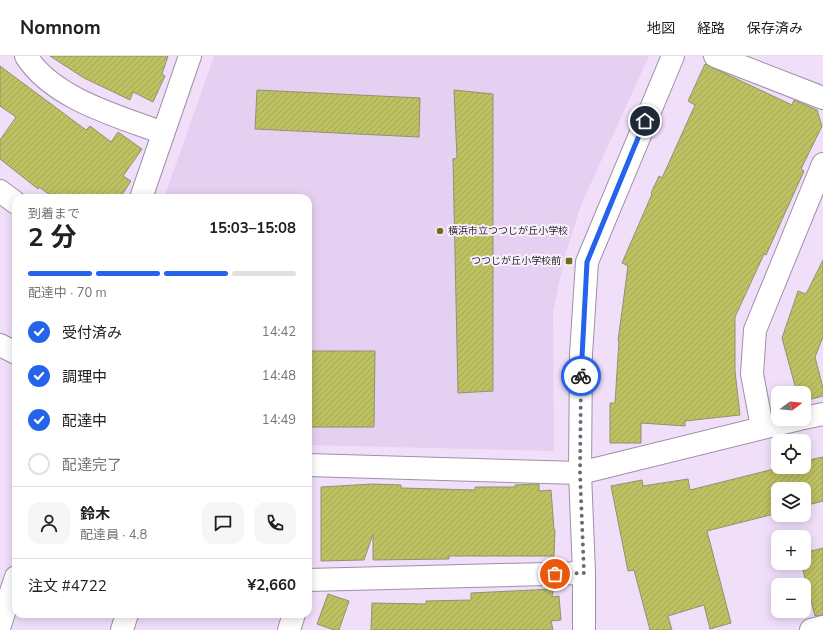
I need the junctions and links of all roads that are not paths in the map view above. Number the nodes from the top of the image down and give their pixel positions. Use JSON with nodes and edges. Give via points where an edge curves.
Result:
{"nodes":[{"id":1,"x":26,"y":56,"type":"edge"},
{"id":2,"x":190,"y":56,"type":"edge"},
{"id":3,"x":672,"y":56,"type":"edge"},
{"id":4,"x":714,"y":56,"type":"edge"},
{"id":5,"x":823,"y":98,"type":"edge"},
{"id":6,"x":163,"y":133,"type":"junction"},
{"id":7,"x":823,"y":164,"type":"edge"},
{"id":8,"x":0,"y":191,"type":"edge"},
{"id":9,"x":142,"y":194,"type":"edge"},
{"id":10,"x":12,"y":200,"type":"edge"},
{"id":11,"x":0,"y":345,"type":"edge"},
{"id":12,"x":12,"y":351,"type":"edge"},
{"id":13,"x":823,"y":414,"type":"edge"},
{"id":14,"x":811,"y":417,"type":"edge"},
{"id":15,"x":771,"y":425,"type":"edge"},
{"id":16,"x":762,"y":427,"type":"junction"},
{"id":17,"x":312,"y":465,"type":"edge"},
{"id":18,"x":580,"y":473,"type":"junction"},
{"id":19,"x":584,"y":573,"type":"junction"},
{"id":20,"x":312,"y":580,"type":"edge"},
{"id":21,"x":12,"y":589,"type":"edge"},
{"id":22,"x":126,"y":618,"type":"edge"},
{"id":23,"x":293,"y":618,"type":"edge"},
{"id":24,"x":0,"y":625,"type":"edge"},
{"id":25,"x":823,"y":627,"type":"edge"},
{"id":26,"x":122,"y":630,"type":"edge"},
{"id":27,"x":289,"y":630,"type":"edge"},
{"id":28,"x":584,"y":630,"type":"edge"},
{"id":29,"x":811,"y":630,"type":"edge"}],
"edges":[{"from":1,"to":6,"type":"street","via":[[60,90],[77,100]]},
{"from":2,"to":6,"type":"street"},
{"from":3,"to":18,"type":"street","via":[[587,262],[581,354]]},
{"from":4,"to":5,"type":"street"},
{"from":6,"to":9,"type":"street"},
{"from":7,"to":16,"type":"street","via":[[755,330],[752,374]]},
{"from":8,"to":10,"type":"street"},
{"from":11,"to":12,"type":"street"},
{"from":13,"to":14,"type":"street"},
{"from":15,"to":16,"type":"street"},
{"from":16,"to":18,"type":"street"},
{"from":17,"to":18,"type":"street"},
{"from":18,"to":19,"type":"street"},
{"from":19,"to":20,"type":"street"},
{"from":19,"to":28,"type":"street"},
{"from":21,"to":24,"type":"street"},
{"from":22,"to":26,"type":"street"},
{"from":23,"to":27,"type":"street"},
{"from":25,"to":29,"type":"street"}]}
